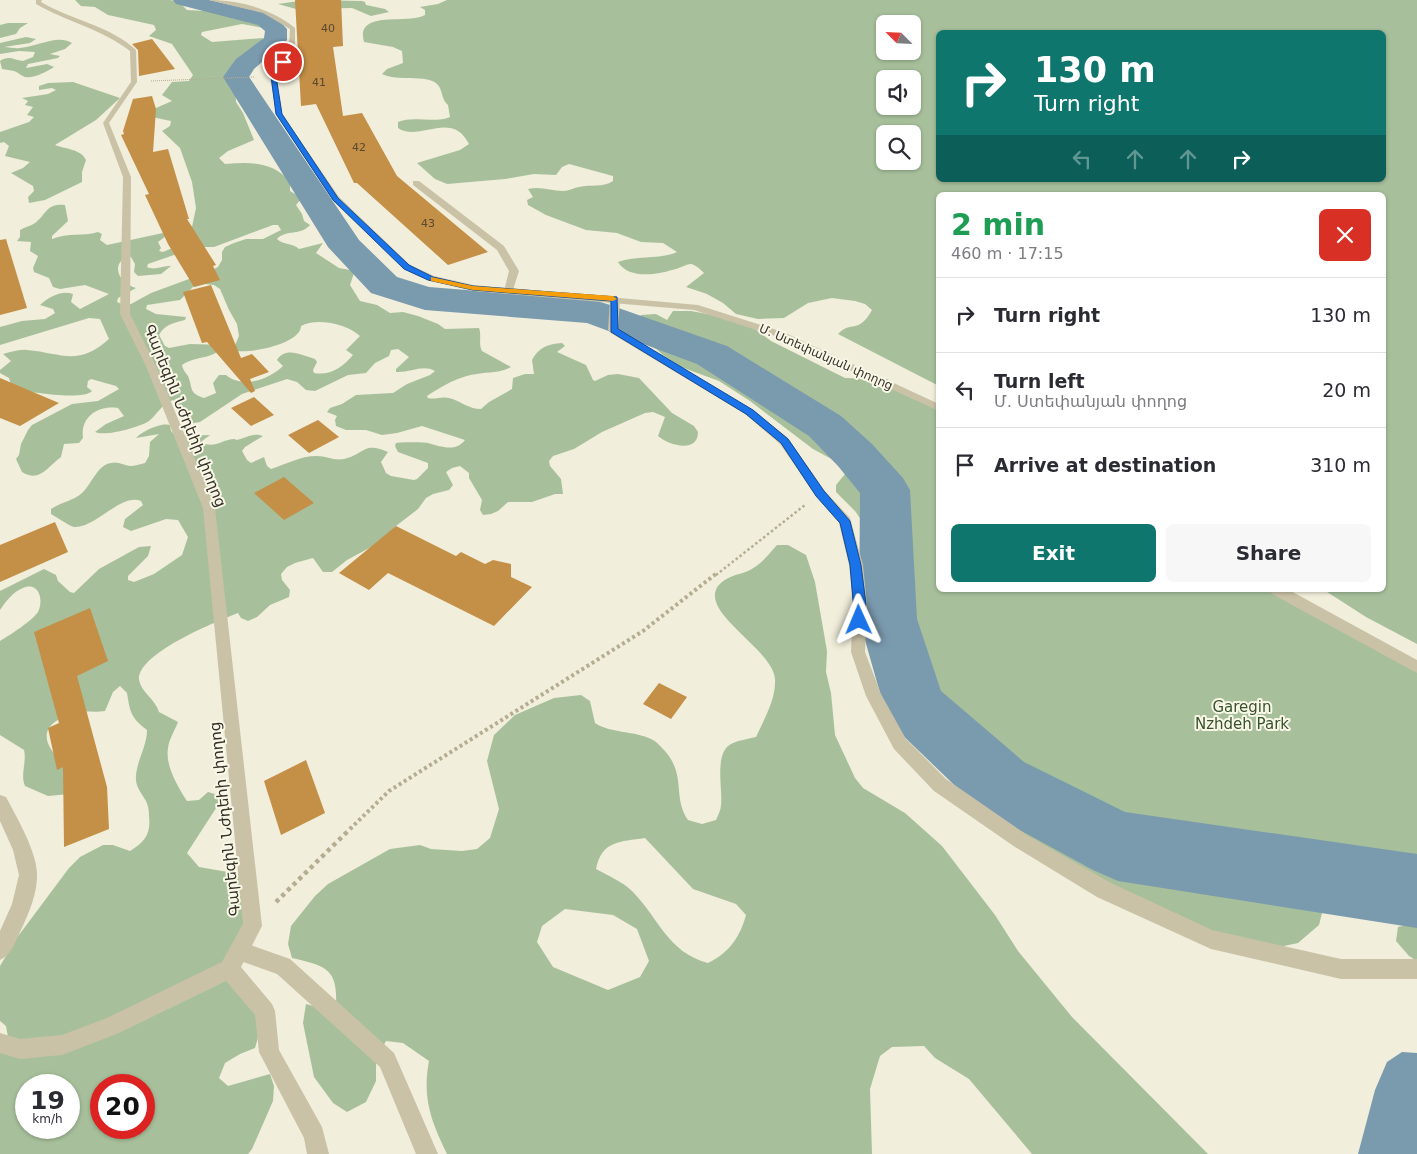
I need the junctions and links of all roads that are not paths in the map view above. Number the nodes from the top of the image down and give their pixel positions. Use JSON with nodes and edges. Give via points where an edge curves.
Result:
{"nodes":[{"id":1,"x":39,"y":0,"type":"edge"},
{"id":2,"x":212,"y":0,"type":"edge"},
{"id":3,"x":416,"y":183,"type":"dead end"},
{"id":4,"x":509,"y":291,"type":"junction"},
{"id":5,"x":615,"y":299,"type":"junction"},
{"id":6,"x":936,"y":407,"type":"edge"},
{"id":7,"x":1282,"y":592,"type":"edge"},
{"id":8,"x":1417,"y":668,"type":"edge"},
{"id":9,"x":0,"y":803,"type":"edge"},
{"id":10,"x":0,"y":950,"type":"edge"},
{"id":11,"x":234,"y":960,"type":"junction"},
{"id":12,"x":1417,"y":969,"type":"edge"},
{"id":13,"x":0,"y":1043,"type":"edge"},
{"id":14,"x":318,"y":1154,"type":"edge"},
{"id":15,"x":427,"y":1154,"type":"edge"}],
"edges":[{"from":1,"to":11,"type":"street","name":"Գարեգին Նժդեհի փողոց","via":[[38,3],[52,11],[117,38],[132,50],[134,82],[106,123],[127,177],[125,314],[151,366],[209,508],[253,926]]},
{"from":2,"to":4,"type":"street","name":"Մ․ Ստեփանյան փողոց","via":[[282,18],[293,29],[292,48],[273,76],[279,114],[336,199],[407,267],[431,278],[473,288]]},
{"from":3,"to":4,"type":"street","via":[[501,248],[514,271]]},
{"from":4,"to":5,"type":"street","name":"Մ․ Ստեփանյան փողոց"},
{"from":5,"to":6,"type":"street","name":"Մ․ Ստեփանյան փողոց","via":[[694,307],[779,334]]},
{"from":5,"to":12,"type":"street","via":[[614,330],[749,412],[784,441],[820,494],[845,521],[856,565],[860,604],[858,652],[874,696],[900,744],[940,785],[1021,841],[1104,890],[1211,939],[1342,969]]},
{"from":7,"to":8,"type":"street"},
{"from":9,"to":10,"type":"street","via":[[14,830],[28,873],[16,922]]},
{"from":11,"to":13,"type":"street","via":[[112,1026],[62,1045],[20,1049]]},
{"from":11,"to":14,"type":"street","via":[[266,1011],[269,1052],[314,1134]]},
{"from":11,"to":15,"type":"street","via":[[283,966],[387,1060]]}]}
